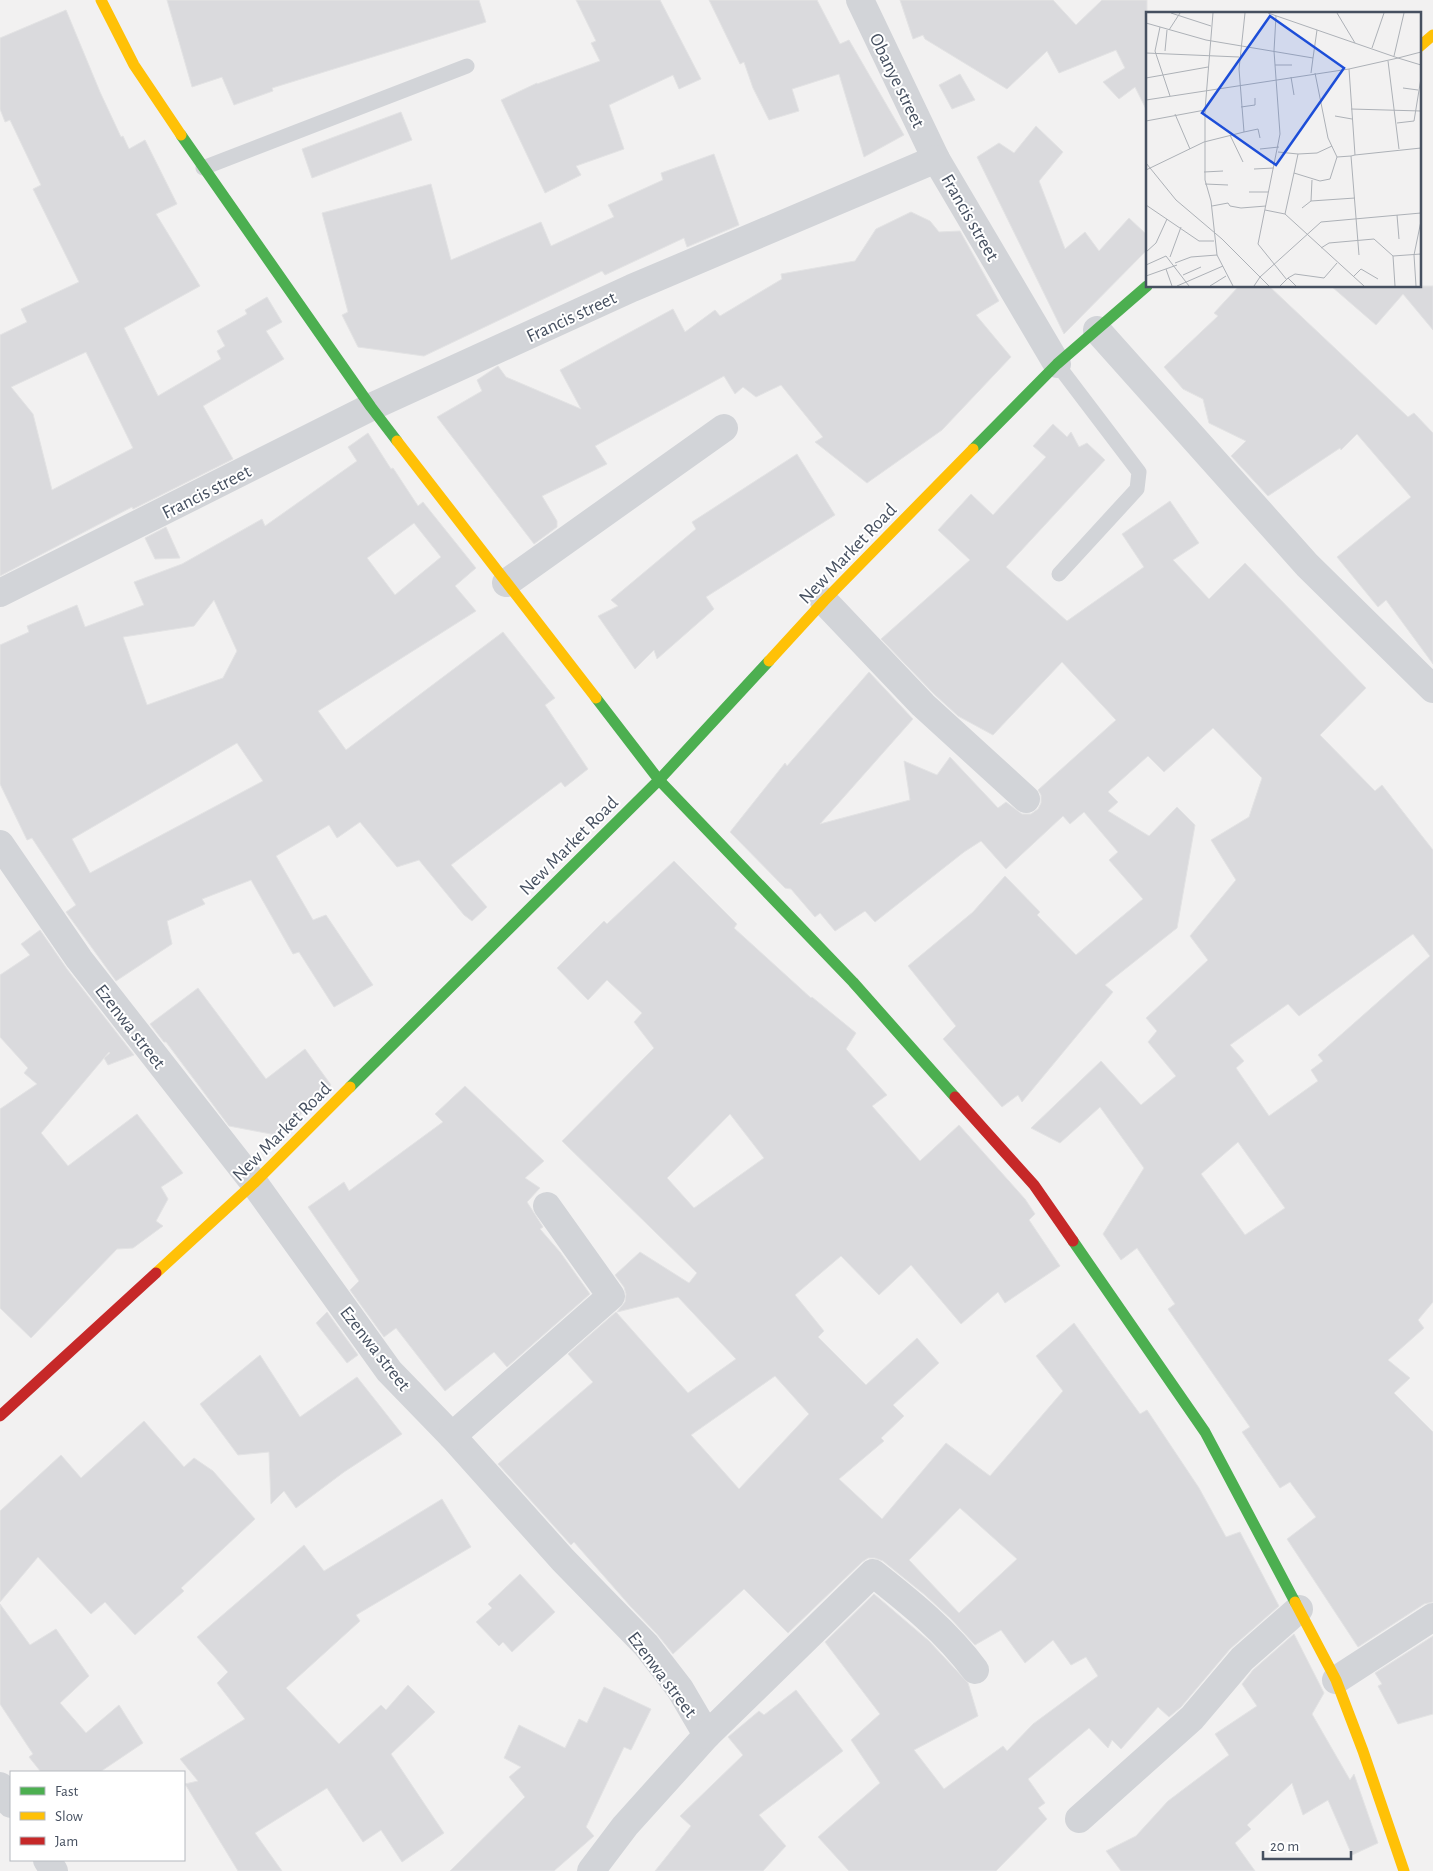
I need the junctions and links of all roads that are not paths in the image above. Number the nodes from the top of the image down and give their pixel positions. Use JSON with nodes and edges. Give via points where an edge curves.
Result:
{"nodes":[{"id":1,"x":101,"y":0,"type":"edge"},
{"id":2,"x":860,"y":0,"type":"edge"},
{"id":3,"x":1433,"y":35,"type":"edge"},
{"id":4,"x":1420,"y":46,"type":"edge"},
{"id":5,"x":467,"y":66,"type":"dead end"},
{"id":6,"x":936,"y":159,"type":"junction"},
{"id":7,"x":203,"y":168,"type":"junction"},
{"id":8,"x":1146,"y":287,"type":"edge"},
{"id":9,"x":1097,"y":330,"type":"junction"},
{"id":10,"x":1057,"y":364,"type":"junction"},
{"id":11,"x":371,"y":408,"type":"junction"},
{"id":12,"x":724,"y":428,"type":"dead end"},
{"id":13,"x":1059,"y":574,"type":"dead end"},
{"id":14,"x":506,"y":583,"type":"junction"},
{"id":15,"x":0,"y":593,"type":"edge"},
{"id":16,"x":824,"y":601,"type":"junction"},
{"id":17,"x":1433,"y":689,"type":"edge"},
{"id":18,"x":658,"y":780,"type":"junction"},
{"id":19,"x":1026,"y":798,"type":"dead end"},
{"id":20,"x":0,"y":844,"type":"edge"},
{"id":21,"x":254,"y":1183,"type":"junction"},
{"id":22,"x":547,"y":1206,"type":"dead end"},
{"id":23,"x":0,"y":1416,"type":"edge"},
{"id":24,"x":452,"y":1436,"type":"junction"},
{"id":25,"x":1299,"y":1609,"type":"junction"},
{"id":26,"x":1433,"y":1617,"type":"edge"},
{"id":27,"x":975,"y":1670,"type":"dead end"},
{"id":28,"x":1336,"y":1680,"type":"junction"},
{"id":29,"x":707,"y":1735,"type":"junction"},
{"id":30,"x":0,"y":1786,"type":"edge"},
{"id":31,"x":10,"y":1803,"type":"edge"},
{"id":32,"x":10,"y":1806,"type":"edge"},
{"id":33,"x":0,"y":1816,"type":"edge"},
{"id":34,"x":1079,"y":1819,"type":"dead end"},
{"id":35,"x":591,"y":1871,"type":"edge"},
{"id":36,"x":1404,"y":1871,"type":"edge"}],
"edges":[{"from":1,"to":7,"type":"street","via":[[134,64]]},
{"from":2,"to":6,"type":"street","name":"Obanye street"},
{"from":3,"to":4,"type":"street"},
{"from":5,"to":7,"type":"lane"},
{"from":6,"to":10,"type":"street","name":"Francis street"},
{"from":6,"to":11,"type":"street","name":"Francis street","via":[[632,288]]},
{"from":7,"to":11,"type":"street"},
{"from":8,"to":9,"type":"street","name":"New Market Road"},
{"from":9,"to":10,"type":"street","name":"New Market Road"},
{"from":9,"to":17,"type":"street","via":[[1306,565]]},
{"from":10,"to":13,"type":"lane","via":[[1139,472],[1136,489]]},
{"from":10,"to":16,"type":"street","name":"New Market Road"},
{"from":11,"to":14,"type":"street"},
{"from":11,"to":15,"type":"street","name":"Francis street"},
{"from":12,"to":14,"type":"street"},
{"from":14,"to":18,"type":"street"},
{"from":16,"to":18,"type":"street","name":"New Market Road"},
{"from":16,"to":19,"type":"street","via":[[923,705]]},
{"from":18,"to":21,"type":"street","name":"New Market Road"},
{"from":18,"to":25,"type":"street","via":[[853,982],[1034,1185],[1205,1432]]},
{"from":20,"to":21,"type":"street","name":"Ezenwa street","via":[[79,959]]},
{"from":21,"to":23,"type":"street","name":"New Market Road"},
{"from":21,"to":24,"type":"street","name":"Ezenwa street","via":[[389,1371]]},
{"from":22,"to":24,"type":"street","via":[[611,1296]]},
{"from":24,"to":29,"type":"street","name":"Ezenwa street","via":[[563,1560],[646,1645],[680,1689]]},
{"from":25,"to":28,"type":"street"},
{"from":25,"to":34,"type":"street","via":[[1242,1660],[1192,1718]]},
{"from":26,"to":28,"type":"street"},
{"from":27,"to":29,"type":"street","via":[[924,1613],[873,1573]]},
{"from":28,"to":36,"type":"street","via":[[1364,1751]]},
{"from":29,"to":35,"type":"street","name":"Ezenwa street","via":[[624,1826]]},
{"from":30,"to":31,"type":"street"},
{"from":32,"to":33,"type":"street"}]}
